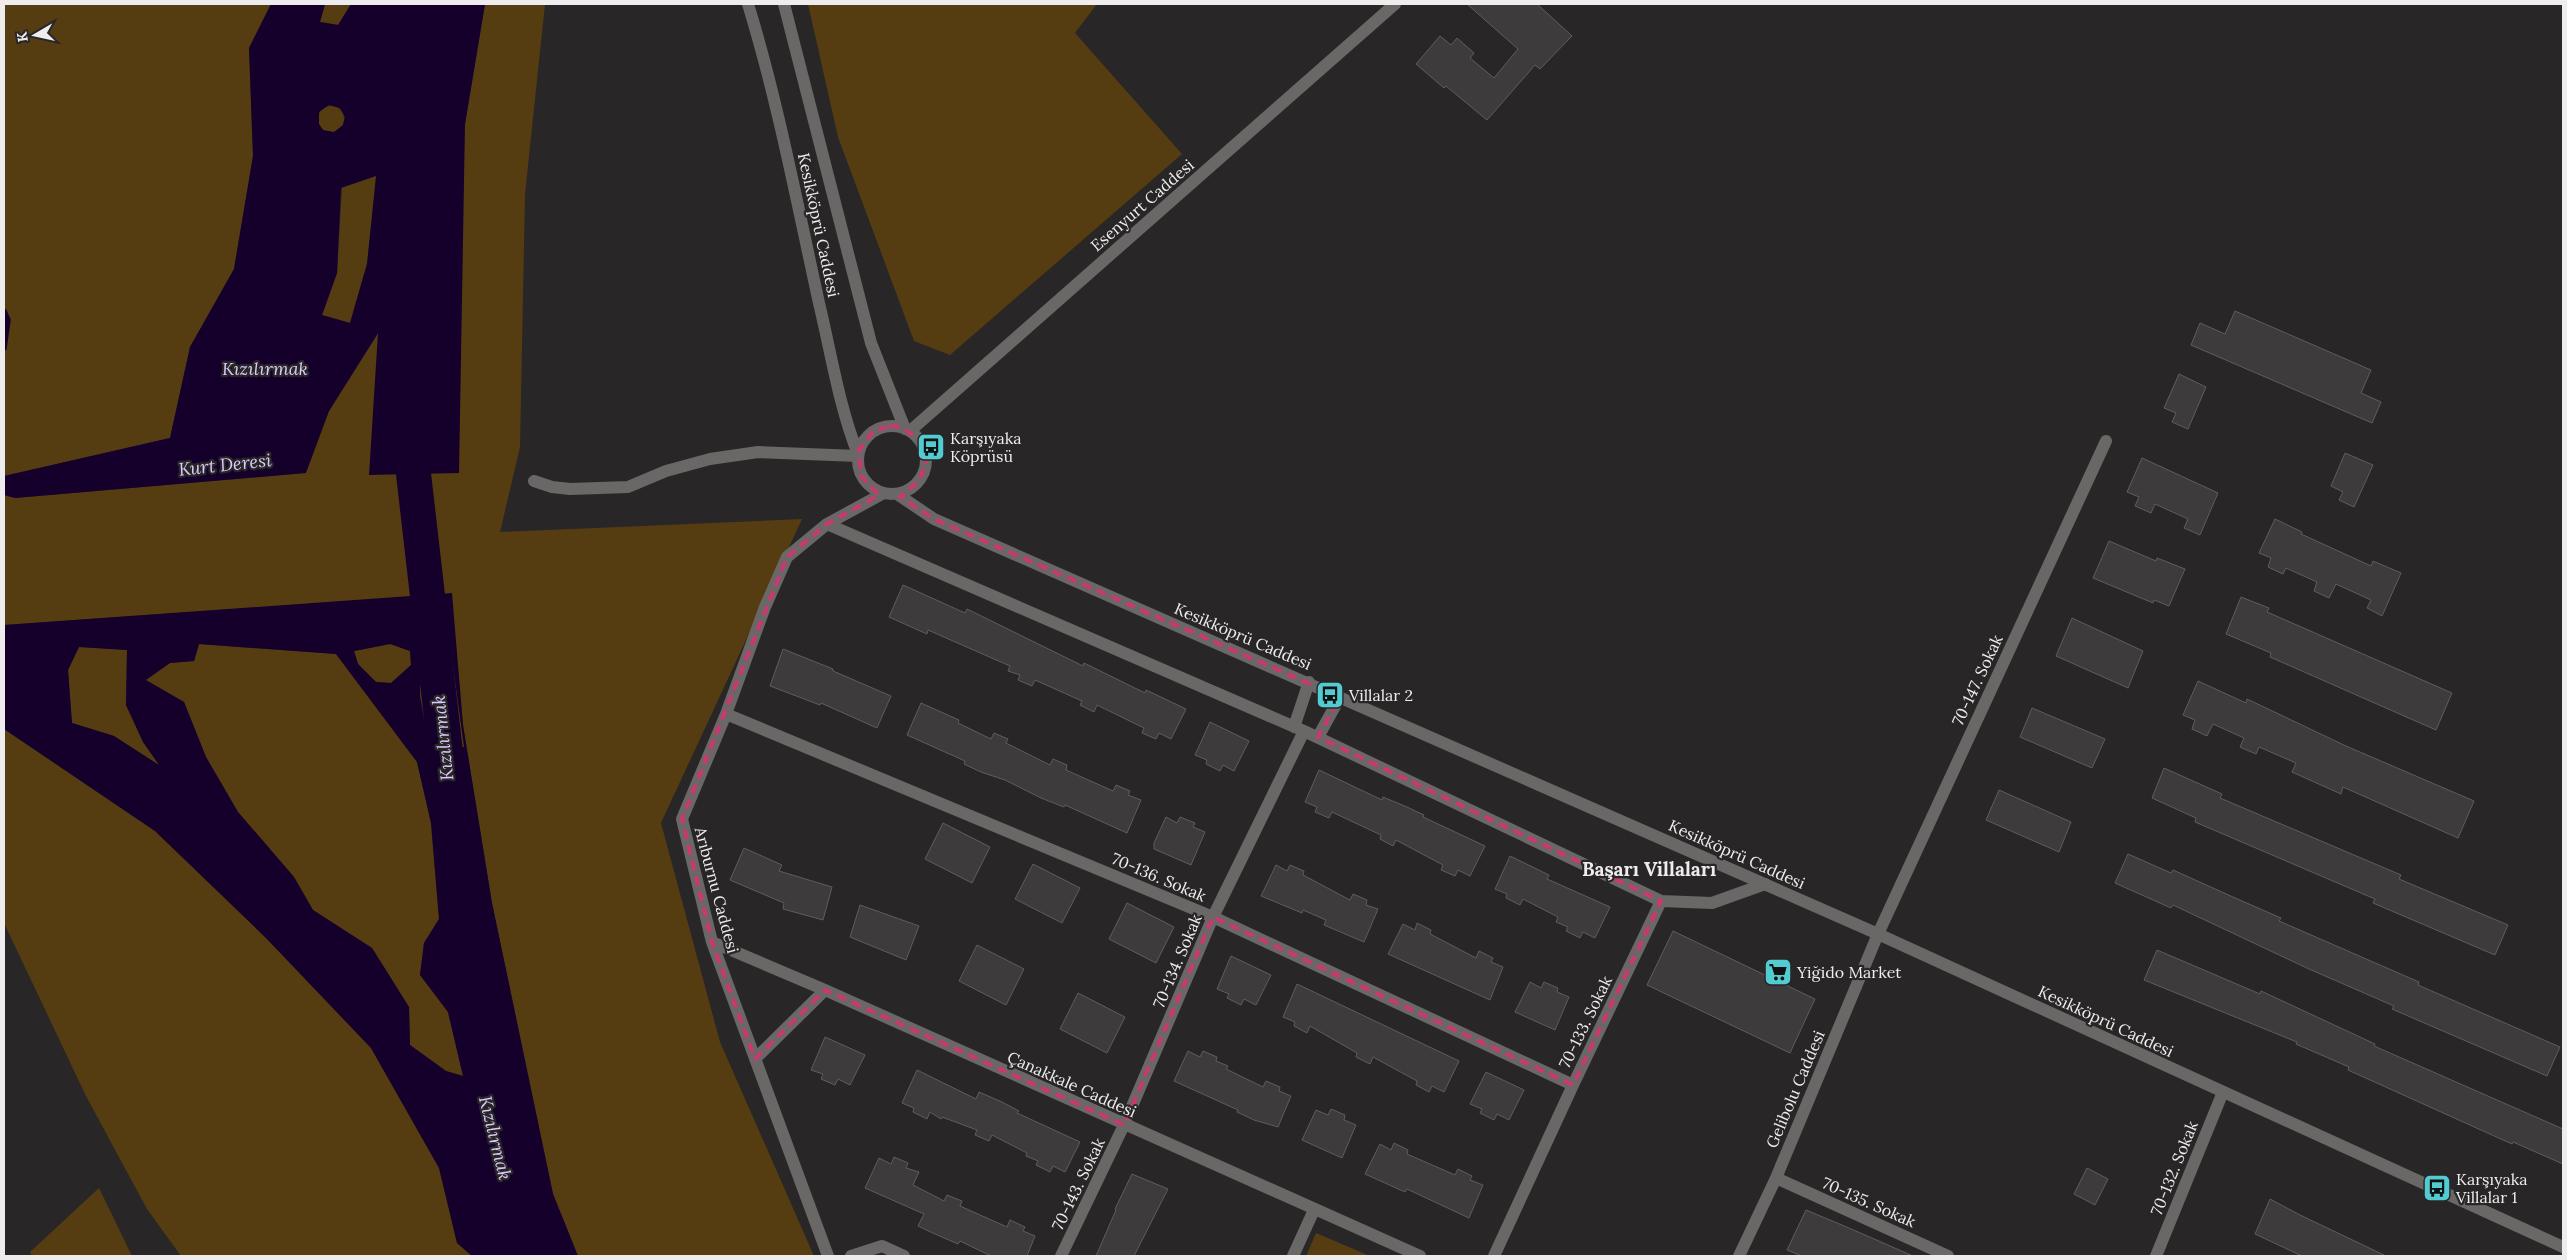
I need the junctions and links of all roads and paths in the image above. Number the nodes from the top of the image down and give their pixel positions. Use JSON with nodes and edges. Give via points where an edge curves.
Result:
{"nodes":[{"id":1,"x":748,"y":4,"type":"edge"},
{"id":2,"x":784,"y":4,"type":"edge"},
{"id":3,"x":1396,"y":4,"type":"edge"},
{"id":4,"x":908,"y":430,"type":"junction"},
{"id":5,"x":2106,"y":441,"type":"dead end"},
{"id":6,"x":858,"y":455,"type":"junction"},
{"id":7,"x":534,"y":481,"type":"dead end"},
{"id":8,"x":882,"y":494,"type":"junction"},
{"id":9,"x":897,"y":494,"type":"junction"},
{"id":10,"x":827,"y":524,"type":"junction"},
{"id":11,"x":1309,"y":682,"type":"junction"},
{"id":12,"x":1340,"y":697,"type":"junction"},
{"id":13,"x":726,"y":714,"type":"junction"},
{"id":14,"x":1299,"y":729,"type":"junction"},
{"id":15,"x":1318,"y":737,"type":"junction"},
{"id":16,"x":1765,"y":884,"type":"junction"},
{"id":17,"x":1662,"y":900,"type":"junction"},
{"id":18,"x":1213,"y":917,"type":"junction"},
{"id":19,"x":1878,"y":934,"type":"junction"},
{"id":20,"x":712,"y":942,"type":"junction"},
{"id":21,"x":826,"y":990,"type":"junction"},
{"id":22,"x":755,"y":1059,"type":"junction"},
{"id":23,"x":1573,"y":1085,"type":"junction"},
{"id":24,"x":2223,"y":1092,"type":"junction"},
{"id":25,"x":1124,"y":1125,"type":"junction"},
{"id":26,"x":1776,"y":1178,"type":"junction"},
{"id":27,"x":1314,"y":1210,"type":"junction"},
{"id":28,"x":2563,"y":1247,"type":"edge"},
{"id":29,"x":828,"y":1256,"type":"edge"},
{"id":30,"x":851,"y":1256,"type":"edge"},
{"id":31,"x":904,"y":1256,"type":"edge"},
{"id":32,"x":1061,"y":1256,"type":"edge"},
{"id":33,"x":1293,"y":1256,"type":"edge"},
{"id":34,"x":1420,"y":1256,"type":"edge"},
{"id":35,"x":1494,"y":1256,"type":"edge"},
{"id":36,"x":1739,"y":1256,"type":"edge"},
{"id":37,"x":1948,"y":1256,"type":"edge"},
{"id":38,"x":2156,"y":1256,"type":"edge"}],
"edges":[{"from":1,"to":6,"type":"street","name":"Kesikköprü Caddesi","via":[[767,64],[835,374]]},
{"from":2,"to":4,"type":"street","name":"Kesikköprü Caddesi","via":[[871,343]]},
{"from":3,"to":4,"type":"street","name":"Esenyurt Caddesi"},
{"from":4,"to":6,"type":"street","via":[[890,426],[873,431],[864,440]]},
{"from":4,"to":9,"type":"street","via":[[921,442],[926,463],[919,482],[910,490]]},
{"from":5,"to":19,"type":"street","name":"70-147. Sokak"},
{"from":6,"to":7,"type":"street","via":[[758,452],[666,471],[628,487],[570,489]]},
{"from":6,"to":8,"type":"street","via":[[858,468],[863,479]]},
{"from":8,"to":9,"type":"street"},
{"from":8,"to":10,"type":"street","name":"Arıburnu Caddesi"},
{"from":9,"to":11,"type":"street","name":"Kesikköprü Caddesi","via":[[934,519]]},
{"from":10,"to":13,"type":"street","name":"Arıburnu Caddesi","via":[[787,556]]},
{"from":10,"to":14,"type":"street"},
{"from":11,"to":12,"type":"street","name":"Kesikköprü Caddesi"},
{"from":11,"to":14,"type":"street","name":"70-134. Sokak"},
{"from":12,"to":15,"type":"street"},
{"from":12,"to":16,"type":"street","name":"Kesikköprü Caddesi"},
{"from":13,"to":18,"type":"street","name":"70-136. Sokak"},
{"from":13,"to":20,"type":"street","name":"Arıburnu Caddesi","via":[[682,819]]},
{"from":14,"to":15,"type":"street"},
{"from":14,"to":18,"type":"street","name":"70-134. Sokak"},
{"from":15,"to":17,"type":"street"},
{"from":16,"to":17,"type":"street","via":[[1712,903]]},
{"from":16,"to":19,"type":"street","name":"Kesikköprü Caddesi"},
{"from":17,"to":23,"type":"street","name":"70-133. Sokak"},
{"from":18,"to":23,"type":"street","name":"70-136. Sokak"},
{"from":18,"to":25,"type":"street","name":"70-134. Sokak"},
{"from":19,"to":24,"type":"street","name":"Kesikköprü Caddesi"},
{"from":19,"to":26,"type":"street","name":"Gelibolu Caddesi"},
{"from":20,"to":21,"type":"street","name":"Çanakkale Caddesi"},
{"from":20,"to":22,"type":"street","name":"Arıburnu Caddesi"},
{"from":21,"to":22,"type":"street"},
{"from":21,"to":25,"type":"street","name":"Çanakkale Caddesi"},
{"from":22,"to":29,"type":"street","name":"Arıburnu Caddesi"},
{"from":23,"to":35,"type":"street","name":"70-133. Sokak"},
{"from":24,"to":28,"type":"street","name":"Kesikköprü Caddesi"},
{"from":24,"to":38,"type":"street","name":"70-132. Sokak"},
{"from":25,"to":27,"type":"street","name":"Çanakkale Caddesi"},
{"from":25,"to":32,"type":"street","name":"70-143. Sokak"},
{"from":26,"to":36,"type":"street","name":"Gelibolu Caddesi"},
{"from":26,"to":37,"type":"street","name":"70-135. Sokak"},
{"from":27,"to":33,"type":"street"},
{"from":27,"to":34,"type":"street","name":"Çanakkale Caddesi"},
{"from":30,"to":31,"type":"street","via":[[882,1246]]}]}
